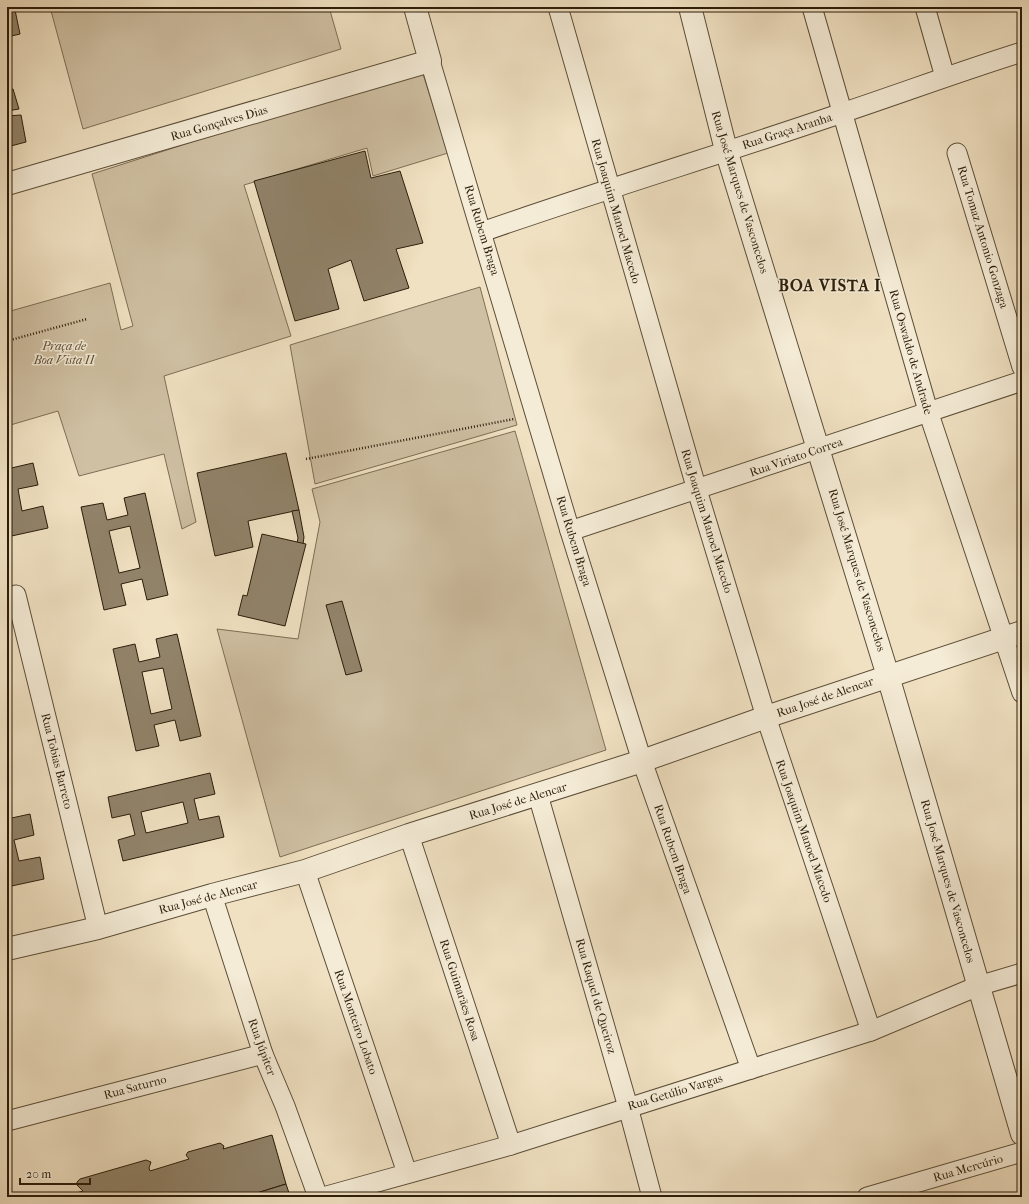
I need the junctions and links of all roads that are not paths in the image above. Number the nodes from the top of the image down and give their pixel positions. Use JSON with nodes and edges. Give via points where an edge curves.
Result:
{"nodes":[{"id":1,"x":415,"y":7,"type":"edge"},
{"id":2,"x":558,"y":7,"type":"edge"},
{"id":3,"x":690,"y":7,"type":"edge"},
{"id":4,"x":812,"y":7,"type":"edge"},
{"id":5,"x":925,"y":7,"type":"edge"},
{"id":6,"x":1022,"y":52,"type":"edge"},
{"id":7,"x":430,"y":62,"type":"junction"},
{"id":8,"x":945,"y":77,"type":"junction"},
{"id":9,"x":842,"y":113,"type":"junction"},
{"id":10,"x":726,"y":150,"type":"junction"},
{"id":11,"x":957,"y":153,"type":"dead end"},
{"id":12,"x":7,"y":184,"type":"edge"},
{"id":13,"x":609,"y":188,"type":"junction"},
{"id":14,"x":482,"y":232,"type":"junction"},
{"id":15,"x":1022,"y":367,"type":"edge"},
{"id":16,"x":1022,"y":381,"type":"edge"},
{"id":17,"x":928,"y":411,"type":"junction"},
{"id":18,"x":820,"y":449,"type":"junction"},
{"id":19,"x":697,"y":490,"type":"junction"},
{"id":20,"x":570,"y":531,"type":"junction"},
{"id":21,"x":16,"y":595,"type":"dead end"},
{"id":22,"x":1013,"y":634,"type":"edge"},
{"id":23,"x":888,"y":676,"type":"junction"},
{"id":24,"x":1022,"y":693,"type":"edge"},
{"id":25,"x":766,"y":717,"type":"junction"},
{"id":26,"x":642,"y":761,"type":"junction"},
{"id":27,"x":538,"y":795,"type":"junction"},
{"id":28,"x":409,"y":835,"type":"junction"},
{"id":29,"x":305,"y":871,"type":"junction"},
{"id":30,"x":212,"y":895,"type":"junction"},
{"id":31,"x":98,"y":928,"type":"junction"},
{"id":32,"x":7,"y":949,"type":"edge"},
{"id":33,"x":1022,"y":973,"type":"edge"},
{"id":34,"x":978,"y":986,"type":"junction"},
{"id":35,"x":871,"y":1031,"type":"junction"},
{"id":36,"x":263,"y":1054,"type":"junction"},
{"id":37,"x":751,"y":1069,"type":"junction"},
{"id":38,"x":628,"y":1106,"type":"junction"},
{"id":39,"x":7,"y":1121,"type":"edge"},
{"id":40,"x":1022,"y":1134,"type":"edge"},
{"id":41,"x":511,"y":1145,"type":"junction"},
{"id":42,"x":1022,"y":1152,"type":"edge"},
{"id":43,"x":407,"y":1172,"type":"junction"},
{"id":44,"x":318,"y":1197,"type":"edge"},
{"id":45,"x":323,"y":1197,"type":"edge"},
{"id":46,"x":652,"y":1197,"type":"edge"},
{"id":47,"x":867,"y":1197,"type":"edge"}],
"edges":[{"from":1,"to":7,"type":"street","name":"Rua Rubem Braga"},
{"from":2,"to":13,"type":"street","name":"Rua Joaquim Manoel Macedo"},
{"from":3,"to":10,"type":"street","name":"Rua José Marques de Vasconcelos"},
{"from":4,"to":9,"type":"street","name":"Rua Oswaldo de Andrade"},
{"from":5,"to":8,"type":"street"},
{"from":6,"to":8,"type":"street","name":"Rua Graça Aranha"},
{"from":7,"to":12,"type":"street","name":"Rua Gonçalves Dias"},
{"from":7,"to":14,"type":"street","name":"Rua Rubem Braga"},
{"from":8,"to":9,"type":"street","name":"Rua Graça Aranha"},
{"from":9,"to":10,"type":"street","name":"Rua Graça Aranha"},
{"from":9,"to":17,"type":"street","name":"Rua Oswaldo de Andrade"},
{"from":10,"to":13,"type":"street","name":"Rua Graça Aranha"},
{"from":10,"to":18,"type":"street","name":"Rua José Marques de Vasconcelos"},
{"from":11,"to":15,"type":"street","name":"Rua Tomaz Antonio Gonzaga"},
{"from":13,"to":14,"type":"street","name":"Rua Graça Aranha"},
{"from":13,"to":19,"type":"street","name":"Rua Joaquim Manoel Macedo"},
{"from":14,"to":20,"type":"street","name":"Rua Rubem Braga"},
{"from":16,"to":17,"type":"street","name":"Rua Viriato Correa"},
{"from":17,"to":18,"type":"street","name":"Rua Viriato Correa"},
{"from":17,"to":22,"type":"street","name":"Rua Oswaldo de Andrade"},
{"from":18,"to":19,"type":"street","name":"Rua Viriato Correa"},
{"from":18,"to":23,"type":"street","name":"Rua José Marques de Vasconcelos"},
{"from":19,"to":20,"type":"street","name":"Rua Viriato Correa"},
{"from":19,"to":25,"type":"street","name":"Rua Joaquim Manoel Macedo"},
{"from":20,"to":26,"type":"street","name":"Rua Rubem Braga"},
{"from":21,"to":31,"type":"street","name":"Rua Tobias Barreto"},
{"from":22,"to":23,"type":"street","name":"Rua José de Alencar"},
{"from":22,"to":24,"type":"street","name":"Rua Oswaldo de Andrade"},
{"from":23,"to":25,"type":"street","name":"Rua José de Alencar"},
{"from":23,"to":34,"type":"street","name":"Rua José Marques de Vasconcelos"},
{"from":25,"to":26,"type":"street","name":"Rua José de Alencar"},
{"from":25,"to":35,"type":"street","name":"Rua Joaquim Manoel Macedo"},
{"from":26,"to":27,"type":"street","name":"Rua José de Alencar"},
{"from":26,"to":37,"type":"street","name":"Rua Rubem Braga"},
{"from":27,"to":28,"type":"street","name":"Rua José de Alencar"},
{"from":27,"to":38,"type":"street","name":"Rua Raquel de Queiroz"},
{"from":28,"to":29,"type":"street","name":"Rua José de Alencar"},
{"from":28,"to":41,"type":"street","name":"Rua Guimarães Rosa"},
{"from":29,"to":30,"type":"street","name":"Rua José de Alencar"},
{"from":29,"to":43,"type":"street","name":"Rua Monteiro Lobato"},
{"from":30,"to":31,"type":"street","name":"Rua José de Alencar"},
{"from":30,"to":36,"type":"street","name":"Rua Júpiter"},
{"from":31,"to":32,"type":"street","name":"Rua José de Alencar"},
{"from":33,"to":34,"type":"street","name":"Rua Getúlio Vargas"},
{"from":34,"to":35,"type":"street","name":"Rua Getúlio Vargas"},
{"from":34,"to":40,"type":"street","name":"Rua José Marques de Vasconcelos"},
{"from":35,"to":37,"type":"street","name":"Rua Getúlio Vargas"},
{"from":36,"to":39,"type":"street","name":"Rua Saturno"},
{"from":36,"to":44,"type":"street","name":"Rua Júpiter"},
{"from":37,"to":38,"type":"street","name":"Rua Getúlio Vargas"},
{"from":38,"to":41,"type":"street","name":"Rua Getúlio Vargas"},
{"from":38,"to":46,"type":"street","name":"Rua Raquel de Queiroz"},
{"from":41,"to":43,"type":"street","name":"Rua Getúlio Vargas"},
{"from":42,"to":47,"type":"street","name":"Rua Mercúrio"},
{"from":43,"to":45,"type":"street","name":"Rua Getúlio Vargas"}]}
